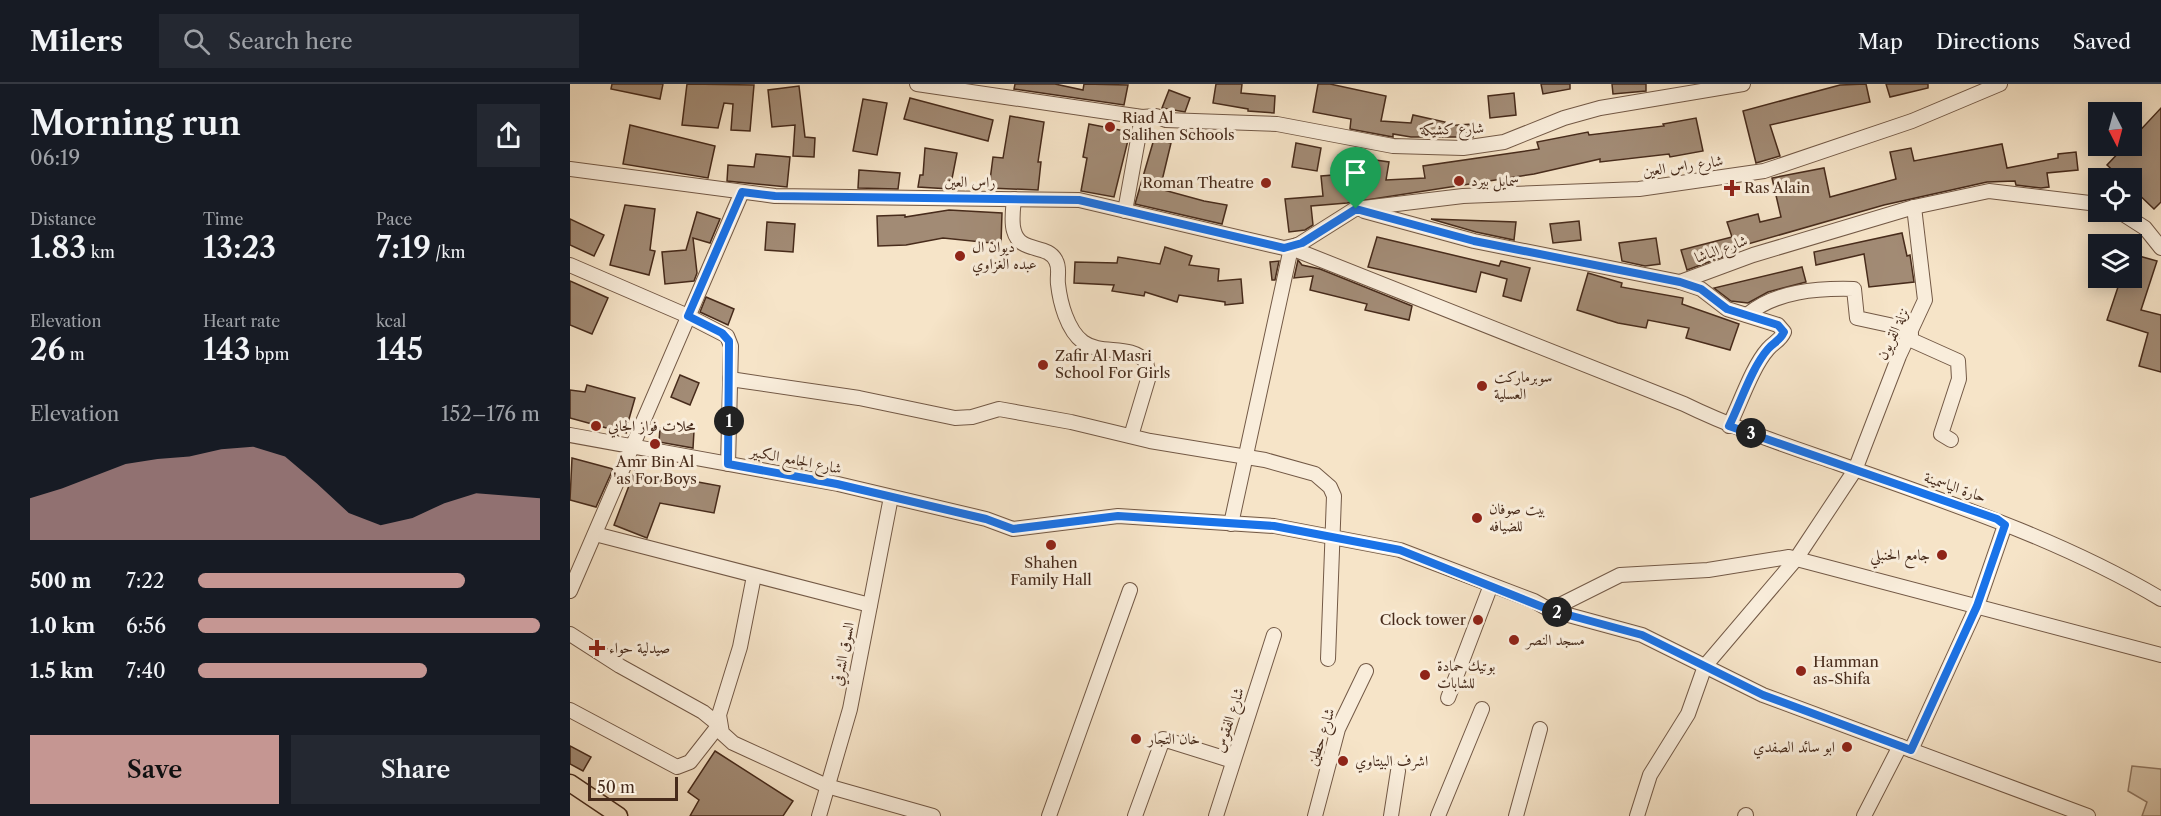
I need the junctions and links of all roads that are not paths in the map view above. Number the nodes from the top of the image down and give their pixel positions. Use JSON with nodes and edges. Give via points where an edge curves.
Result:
{"nodes":[{"id":1,"x":917,"y":84,"type":"edge"},
{"id":2,"x":1743,"y":84,"type":"edge"},
{"id":3,"x":2000,"y":84,"type":"edge"},
{"id":4,"x":1149,"y":116,"type":"junction"},
{"id":5,"x":570,"y":170,"type":"edge"},
{"id":6,"x":742,"y":192,"type":"junction"},
{"id":7,"x":1014,"y":199,"type":"junction"},
{"id":8,"x":2088,"y":203,"type":"edge"},
{"id":9,"x":1914,"y":207,"type":"junction"},
{"id":10,"x":1356,"y":209,"type":"junction"},
{"id":11,"x":1125,"y":211,"type":"junction"},
{"id":12,"x":2136,"y":222,"type":"edge"},
{"id":13,"x":1297,"y":245,"type":"junction"},
{"id":14,"x":2161,"y":248,"type":"edge"},
{"id":15,"x":570,"y":265,"type":"edge"},
{"id":16,"x":1680,"y":282,"type":"junction"},
{"id":17,"x":1747,"y":315,"type":"junction"},
{"id":18,"x":688,"y":316,"type":"junction"},
{"id":19,"x":1910,"y":336,"type":"junction"},
{"id":20,"x":730,"y":379,"type":"junction"},
{"id":21,"x":1729,"y":426,"type":"junction"},
{"id":22,"x":570,"y":435,"type":"edge"},
{"id":23,"x":1131,"y":436,"type":"junction"},
{"id":24,"x":1951,"y":440,"type":"dead end"},
{"id":25,"x":632,"y":446,"type":"junction"},
{"id":26,"x":1245,"y":457,"type":"junction"},
{"id":27,"x":728,"y":464,"type":"junction"},
{"id":28,"x":1855,"y":470,"type":"junction"},
{"id":29,"x":891,"y":497,"type":"junction"},
{"id":30,"x":1231,"y":524,"type":"junction"},
{"id":31,"x":2005,"y":525,"type":"junction"},
{"id":32,"x":595,"y":534,"type":"junction"},
{"id":33,"x":1331,"y":537,"type":"junction"},
{"id":34,"x":1796,"y":559,"type":"junction"},
{"id":35,"x":754,"y":576,"type":"junction"},
{"id":36,"x":1491,"y":585,"type":"junction"},
{"id":37,"x":1130,"y":590,"type":"dead end"},
{"id":38,"x":570,"y":591,"type":"edge"},
{"id":39,"x":2161,"y":599,"type":"edge"},
{"id":40,"x":870,"y":605,"type":"junction"},
{"id":41,"x":1977,"y":606,"type":"junction"},
{"id":42,"x":1550,"y":610,"type":"junction"},
{"id":43,"x":570,"y":634,"type":"edge"},
{"id":44,"x":1274,"y":634,"type":"dead end"},
{"id":45,"x":2161,"y":655,"type":"edge"},
{"id":46,"x":1328,"y":659,"type":"dead end"},
{"id":47,"x":1705,"y":666,"type":"junction"},
{"id":48,"x":1366,"y":671,"type":"dead end"},
{"id":49,"x":1448,"y":698,"type":"dead end"},
{"id":50,"x":1482,"y":709,"type":"dead end"},
{"id":51,"x":570,"y":710,"type":"edge"},
{"id":52,"x":719,"y":725,"type":"junction"},
{"id":53,"x":1540,"y":729,"type":"dead end"},
{"id":54,"x":1905,"y":748,"type":"junction"},
{"id":55,"x":1233,"y":761,"type":"junction"},
{"id":56,"x":1398,"y":771,"type":"dead end"},
{"id":57,"x":570,"y":783,"type":"edge"},
{"id":58,"x":827,"y":786,"type":"junction"},
{"id":59,"x":614,"y":815,"type":"edge"},
{"id":60,"x":819,"y":816,"type":"edge"},
{"id":61,"x":933,"y":816,"type":"edge"},
{"id":62,"x":1049,"y":816,"type":"edge"},
{"id":63,"x":1135,"y":816,"type":"edge"},
{"id":64,"x":1216,"y":816,"type":"edge"},
{"id":65,"x":1315,"y":816,"type":"edge"},
{"id":66,"x":1391,"y":816,"type":"edge"},
{"id":67,"x":1438,"y":816,"type":"edge"},
{"id":68,"x":1516,"y":816,"type":"edge"},
{"id":69,"x":1637,"y":816,"type":"edge"},
{"id":70,"x":1864,"y":816,"type":"edge"},
{"id":71,"x":2088,"y":816,"type":"edge"}],
"edges":[{"from":1,"to":4,"type":"street","name":"شارع كشيكة"},
{"from":2,"to":4,"type":"street","name":"شارع كشيكة","via":[[1594,110],[1504,142],[1463,148],[1394,146],[1277,124],[1184,122]]},
{"from":3,"to":10,"type":"street","name":"شارع راس العين","via":[[1912,121],[1764,171],[1639,189],[1463,196]]},
{"from":4,"to":11,"type":"street"},
{"from":5,"to":6,"type":"street","name":"راس العين"},
{"from":6,"to":7,"type":"street","name":"راس العين","via":[[775,196]]},
{"from":6,"to":18,"type":"street"},
{"from":7,"to":11,"type":"street","name":"راس العين","via":[[1079,200]]},
{"from":7,"to":23,"type":"street","via":[[1013,225],[1017,237],[1030,248],[1048,252],[1056,259],[1059,289],[1076,335],[1087,345],[1132,352],[1146,362],[1149,376]]},
{"from":8,"to":9,"type":"street","name":"شارع الباشا","via":[[1989,191]]},
{"from":9,"to":16,"type":"street","name":"شارع الباشا","via":[[1753,255]]},
{"from":9,"to":19,"type":"street","name":"نزلة القريون","via":[[1926,291]]},
{"from":10,"to":13,"type":"street"},
{"from":10,"to":16,"type":"street","via":[[1474,241]]},
{"from":11,"to":13,"type":"street","name":"راس العين","via":[[1276,248]]},
{"from":12,"to":14,"type":"street"},
{"from":13,"to":21,"type":"street","name":"راس العين"},
{"from":13,"to":26,"type":"street"},
{"from":15,"to":18,"type":"street"},
{"from":16,"to":17,"type":"street","via":[[1701,289],[1727,309]]},
{"from":17,"to":19,"type":"street","via":[[1760,304],[1799,292],[1854,289],[1857,318],[1893,326]]},
{"from":17,"to":21,"type":"street","via":[[1778,325],[1784,332],[1759,363]]},
{"from":18,"to":20,"type":"street","via":[[727,336]]},
{"from":18,"to":25,"type":"street"},
{"from":19,"to":24,"type":"street","via":[[1958,362],[1959,379],[1941,434]]},
{"from":19,"to":28,"type":"street","name":"نزلة القريون"},
{"from":20,"to":23,"type":"street","via":[[859,398],[955,418],[1004,410]]},
{"from":20,"to":27,"type":"street"},
{"from":21,"to":28,"type":"street","name":"حارة الياسمينة"},
{"from":22,"to":25,"type":"street","name":"شارع الجامع الكبير"},
{"from":23,"to":26,"type":"street"},
{"from":25,"to":27,"type":"street","name":"شارع الجامع الكبير"},
{"from":25,"to":32,"type":"street"},
{"from":26,"to":30,"type":"street"},
{"from":26,"to":33,"type":"street","via":[[1324,479],[1334,496]]},
{"from":27,"to":29,"type":"street","name":"شارع الجامع الكبير"},
{"from":28,"to":31,"type":"street","name":"حارة الياسمينة"},
{"from":28,"to":34,"type":"street","name":"نزلة القريون"},
{"from":29,"to":30,"type":"street","name":"شارع الجامع الكبير","via":[[1013,529],[1118,516]]},
{"from":29,"to":40,"type":"street","name":"السوق الشرقي"},
{"from":30,"to":33,"type":"street","via":[[1274,526]]},
{"from":31,"to":39,"type":"street","name":"حارة الياسمينة"},
{"from":31,"to":41,"type":"street"},
{"from":32,"to":35,"type":"street"},
{"from":32,"to":38,"type":"street"},
{"from":33,"to":36,"type":"street","via":[[1400,550]]},
{"from":33,"to":46,"type":"street"},
{"from":34,"to":41,"type":"street"},
{"from":34,"to":42,"type":"street","via":[[1620,575]]},
{"from":34,"to":47,"type":"street","name":"نزلة القريون"},
{"from":35,"to":40,"type":"street"},
{"from":35,"to":52,"type":"street"},
{"from":36,"to":42,"type":"street"},
{"from":36,"to":49,"type":"street"},
{"from":37,"to":62,"type":"street"},
{"from":40,"to":58,"type":"street","name":"السوق الشرقي","via":[[850,709]]},
{"from":41,"to":45,"type":"street"},
{"from":41,"to":54,"type":"street"},
{"from":42,"to":47,"type":"street","via":[[1642,635]]},
{"from":43,"to":52,"type":"street"},
{"from":44,"to":55,"type":"street","name":"شارع الفقوس"},
{"from":47,"to":54,"type":"street","via":[[1763,695]]},
{"from":47,"to":69,"type":"street","via":[[1689,714],[1650,775]]},
{"from":48,"to":65,"type":"street","name":"شارع حطين","via":[[1338,729]]},
{"from":50,"to":67,"type":"street"},
{"from":51,"to":52,"type":"street","via":[[677,767],[690,762]]},
{"from":52,"to":58,"type":"street","via":[[722,734],[733,743]]},
{"from":53,"to":68,"type":"street"},
{"from":54,"to":70,"type":"street"},
{"from":54,"to":71,"type":"street"},
{"from":55,"to":63,"type":"street","via":[[1162,739]]},
{"from":55,"to":64,"type":"street","name":"شارع الفقوس"},
{"from":56,"to":66,"type":"street"},
{"from":57,"to":59,"type":"main road"},
{"from":58,"to":60,"type":"street","name":"السوق الشرقي"},
{"from":58,"to":61,"type":"street"}]}
